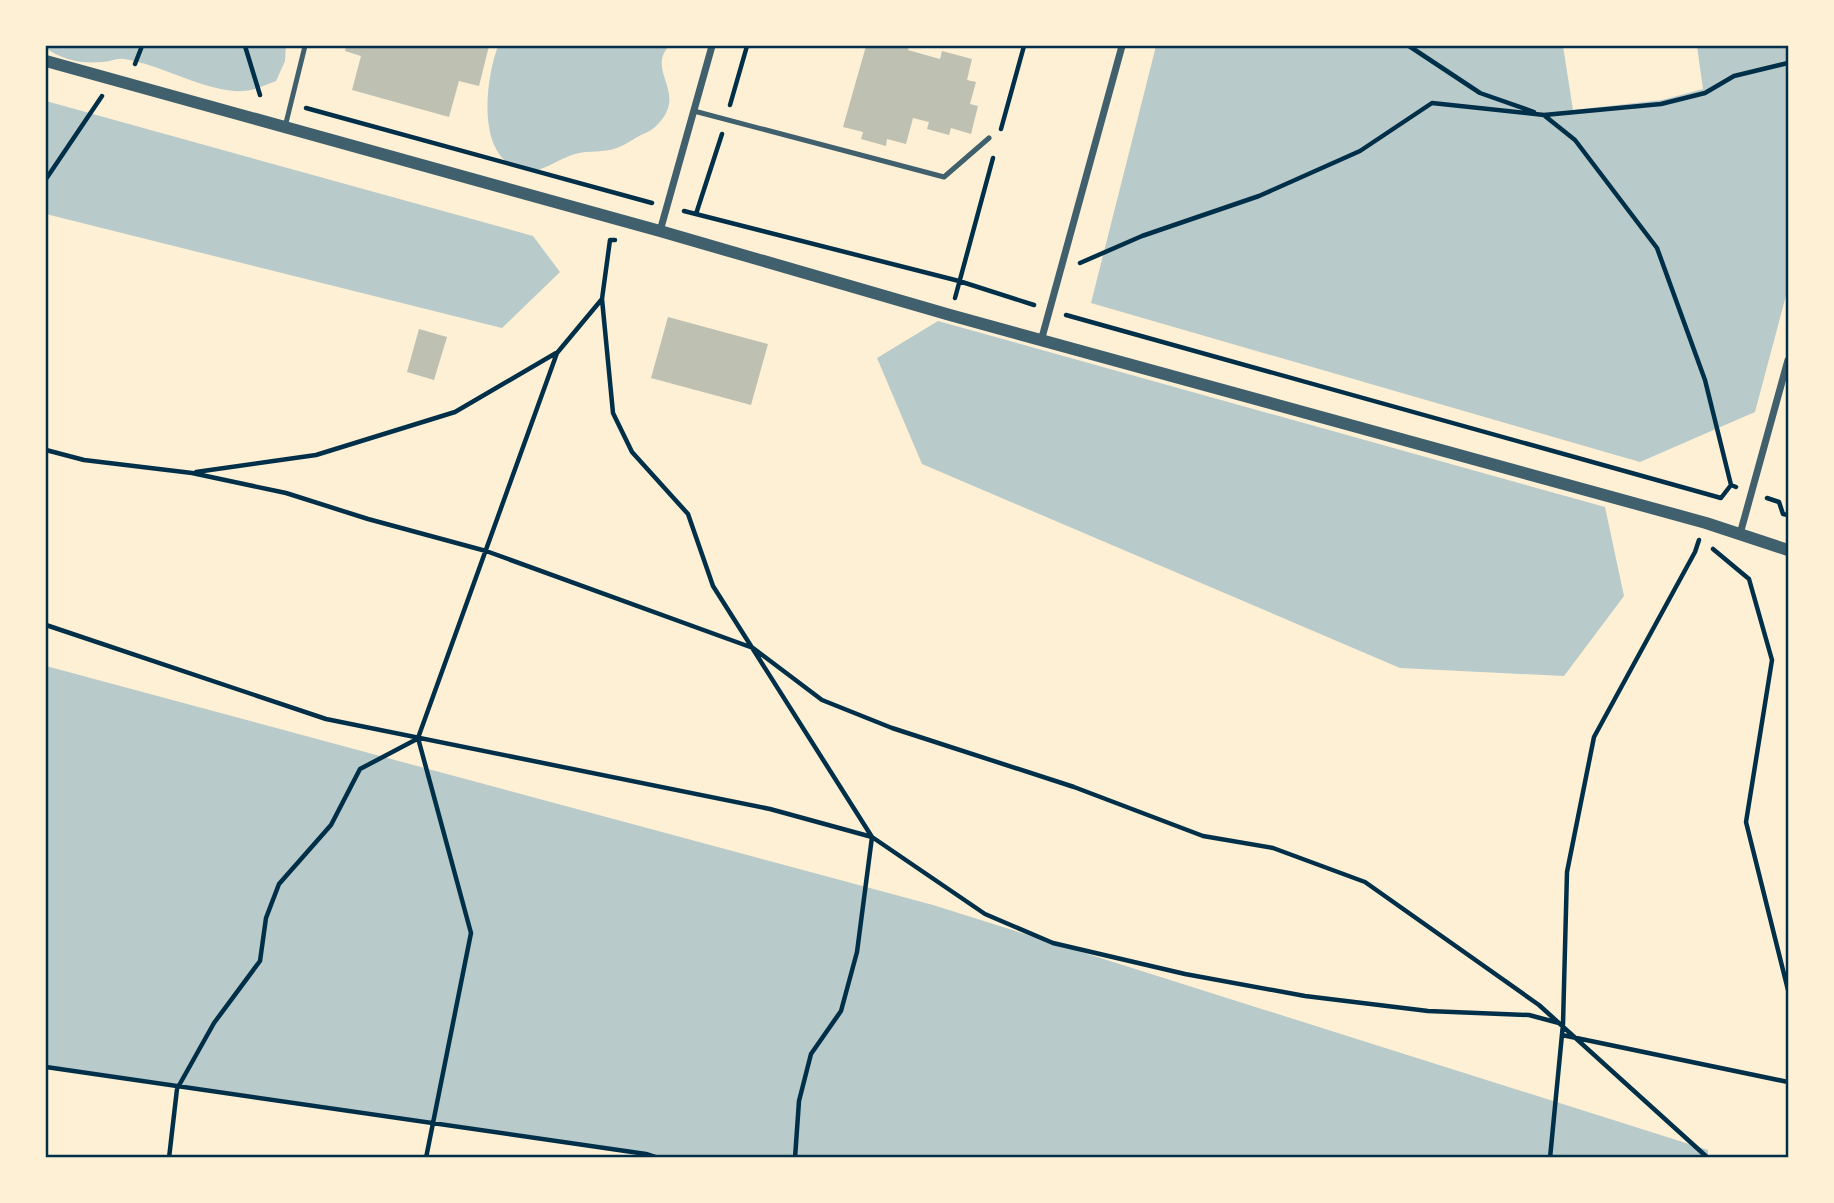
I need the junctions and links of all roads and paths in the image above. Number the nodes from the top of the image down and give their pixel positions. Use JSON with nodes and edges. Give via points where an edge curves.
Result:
{"nodes":[{"id":1,"x":142,"y":46,"type":"edge"},
{"id":2,"x":245,"y":46,"type":"edge"},
{"id":3,"x":305,"y":46,"type":"edge"},
{"id":4,"x":712,"y":46,"type":"edge"},
{"id":5,"x":1024,"y":46,"type":"edge"},
{"id":6,"x":1122,"y":46,"type":"edge"},
{"id":7,"x":1409,"y":46,"type":"edge"},
{"id":8,"x":126,"y":59,"type":"dead end"},
{"id":9,"x":46,"y":61,"type":"edge"},
{"id":10,"x":138,"y":62,"type":"junction"},
{"id":11,"x":1788,"y":63,"type":"edge"},
{"id":12,"x":114,"y":79,"type":"junction"},
{"id":13,"x":247,"y":92,"type":"dead end"},
{"id":14,"x":260,"y":95,"type":"junction"},
{"id":15,"x":291,"y":104,"type":"junction"},
{"id":16,"x":694,"y":111,"type":"junction"},
{"id":17,"x":1544,"y":116,"type":"junction"},
{"id":18,"x":285,"y":127,"type":"junction"},
{"id":19,"x":999,"y":137,"type":"dead end"},
{"id":20,"x":989,"y":138,"type":"dead end"},
{"id":21,"x":996,"y":150,"type":"dead end"},
{"id":22,"x":46,"y":179,"type":"edge"},
{"id":23,"x":667,"y":207,"type":"junction"},
{"id":24,"x":660,"y":231,"type":"junction"},
{"id":25,"x":623,"y":238,"type":"dead end"},
{"id":26,"x":1060,"y":272,"type":"junction"},
{"id":27,"x":959,"y":281,"type":"junction"},
{"id":28,"x":603,"y":299,"type":"junction"},
{"id":29,"x":1049,"y":310,"type":"junction"},
{"id":30,"x":950,"y":315,"type":"junction"},
{"id":31,"x":1041,"y":341,"type":"junction"},
{"id":32,"x":557,"y":353,"type":"junction"},
{"id":33,"x":1788,"y":360,"type":"edge"},
{"id":34,"x":46,"y":450,"type":"edge"},
{"id":35,"x":192,"y":473,"type":"junction"},
{"id":36,"x":1731,"y":485,"type":"junction"},
{"id":37,"x":1750,"y":492,"type":"junction"},
{"id":38,"x":1788,"y":515,"type":"edge"},
{"id":39,"x":1706,"y":523,"type":"junction"},
{"id":40,"x":1739,"y":535,"type":"junction"},
{"id":41,"x":1700,"y":537,"type":"junction"},
{"id":42,"x":1788,"y":550,"type":"edge"},
{"id":43,"x":486,"y":551,"type":"junction"},
{"id":44,"x":46,"y":625,"type":"edge"},
{"id":45,"x":753,"y":648,"type":"junction"},
{"id":46,"x":418,"y":738,"type":"junction"},
{"id":47,"x":872,"y":836,"type":"junction"},
{"id":48,"x":1788,"y":990,"type":"edge"},
{"id":49,"x":1563,"y":1024,"type":"junction"},
{"id":50,"x":1562,"y":1035,"type":"junction"},
{"id":51,"x":46,"y":1067,"type":"edge"},
{"id":52,"x":1788,"y":1082,"type":"edge"},
{"id":53,"x":179,"y":1085,"type":"junction"},
{"id":54,"x":433,"y":1122,"type":"junction"},
{"id":55,"x":169,"y":1157,"type":"edge"},
{"id":56,"x":426,"y":1157,"type":"edge"},
{"id":57,"x":658,"y":1157,"type":"edge"},
{"id":58,"x":794,"y":1157,"type":"edge"},
{"id":59,"x":1550,"y":1157,"type":"edge"},
{"id":60,"x":1708,"y":1157,"type":"edge"}],
"edges":[{"from":1,"to":10,"type":"path"},
{"from":2,"to":14,"type":"path"},
{"from":3,"to":15,"type":"lane"},
{"from":4,"to":16,"type":"street"},
{"from":5,"to":19,"type":"path"},
{"from":6,"to":26,"type":"street"},
{"from":7,"to":17,"type":"path","via":[[1480,93]]},
{"from":8,"to":10,"type":"path"},
{"from":9,"to":12,"type":"street"},
{"from":10,"to":12,"type":"path"},
{"from":11,"to":17,"type":"path","via":[[1734,76],[1706,93],[1661,104]]},
{"from":12,"to":18,"type":"street"},
{"from":12,"to":22,"type":"path"},
{"from":13,"to":14,"type":"path"},
{"from":14,"to":15,"type":"path"},
{"from":15,"to":18,"type":"lane"},
{"from":15,"to":23,"type":"path"},
{"from":16,"to":20,"type":"lane","via":[[944,177]]},
{"from":16,"to":23,"type":"street"},
{"from":17,"to":26,"type":"path","via":[[1432,103],[1335,162]]},
{"from":17,"to":36,"type":"path","via":[[1575,140],[1657,248],[1704,380]]},
{"from":18,"to":24,"type":"street"},
{"from":21,"to":27,"type":"path"},
{"from":23,"to":24,"type":"street"},
{"from":23,"to":27,"type":"path"},
{"from":24,"to":30,"type":"street"},
{"from":25,"to":28,"type":"path","via":[[610,240]]},
{"from":26,"to":29,"type":"street"},
{"from":27,"to":29,"type":"path"},
{"from":27,"to":30,"type":"path"},
{"from":28,"to":32,"type":"path"},
{"from":28,"to":45,"type":"path","via":[[613,413],[632,452],[688,514],[713,586]]},
{"from":29,"to":31,"type":"street"},
{"from":29,"to":36,"type":"path","via":[[1721,498]]},
{"from":30,"to":31,"type":"street"},
{"from":31,"to":39,"type":"street"},
{"from":32,"to":35,"type":"path","via":[[456,412],[316,455]]},
{"from":32,"to":43,"type":"path"},
{"from":33,"to":37,"type":"street"},
{"from":34,"to":35,"type":"path","via":[[84,460]]},
{"from":35,"to":43,"type":"path","via":[[286,493]]},
{"from":36,"to":37,"type":"path"},
{"from":37,"to":38,"type":"path","via":[[1779,502],[1783,514]]},
{"from":37,"to":40,"type":"street"},
{"from":39,"to":40,"type":"street"},
{"from":39,"to":41,"type":"path"},
{"from":40,"to":42,"type":"street"},
{"from":41,"to":48,"type":"path","via":[[1749,579],[1772,660],[1746,822]]},
{"from":41,"to":49,"type":"path","via":[[1594,737],[1567,872]]},
{"from":43,"to":45,"type":"path"},
{"from":43,"to":46,"type":"path"},
{"from":44,"to":46,"type":"path","via":[[326,719]]},
{"from":45,"to":47,"type":"path"},
{"from":45,"to":49,"type":"path","via":[[822,700],[892,728],[1074,787],[1203,836],[1273,848],[1366,882]]},
{"from":46,"to":47,"type":"path","via":[[769,809]]},
{"from":46,"to":53,"type":"path","via":[[360,769],[331,825],[279,884],[266,918],[260,961],[214,1023]]},
{"from":46,"to":54,"type":"path","via":[[471,933]]},
{"from":47,"to":49,"type":"path","via":[[985,914],[1053,943],[1305,996],[1429,1011],[1529,1014]]},
{"from":47,"to":58,"type":"path","via":[[857,952],[841,1011],[811,1054],[799,1101]]},
{"from":49,"to":50,"type":"path"},
{"from":49,"to":60,"type":"path"},
{"from":50,"to":52,"type":"path"},
{"from":50,"to":59,"type":"path"},
{"from":51,"to":53,"type":"path"},
{"from":53,"to":54,"type":"path"},
{"from":53,"to":55,"type":"path"},
{"from":54,"to":56,"type":"path"},
{"from":54,"to":57,"type":"path"}]}
